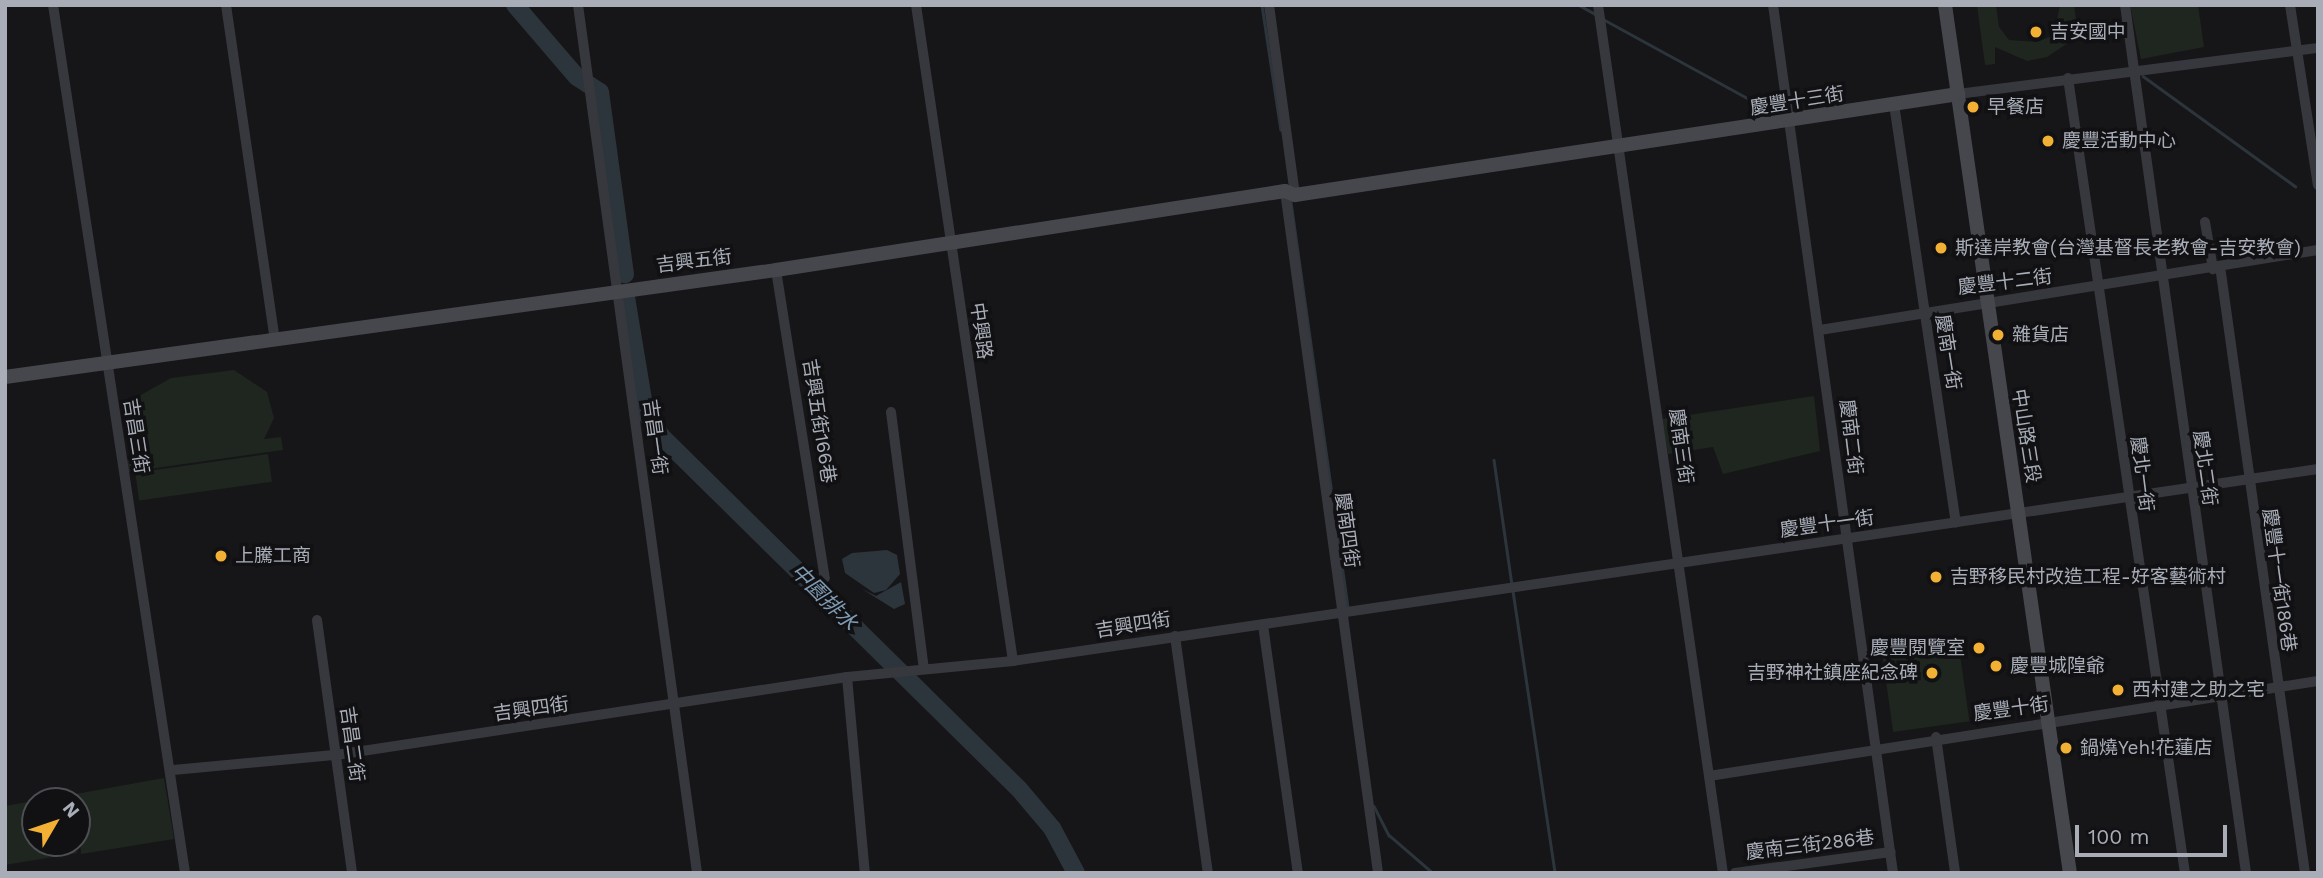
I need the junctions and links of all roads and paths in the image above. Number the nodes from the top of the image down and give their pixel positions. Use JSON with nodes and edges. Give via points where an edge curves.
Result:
{"nodes":[{"id":1,"x":53,"y":5,"type":"edge"},
{"id":2,"x":226,"y":5,"type":"edge"},
{"id":3,"x":578,"y":5,"type":"edge"},
{"id":4,"x":916,"y":5,"type":"edge"},
{"id":5,"x":1269,"y":5,"type":"edge"},
{"id":6,"x":1598,"y":5,"type":"edge"},
{"id":7,"x":1773,"y":5,"type":"edge"},
{"id":8,"x":1945,"y":5,"type":"edge"},
{"id":9,"x":2125,"y":5,"type":"edge"},
{"id":10,"x":2290,"y":5,"type":"edge"},
{"id":11,"x":2318,"y":48,"type":"edge"},
{"id":12,"x":2297,"y":51,"type":"junction"},
{"id":13,"x":2135,"y":68,"type":"junction"},
{"id":14,"x":2068,"y":78,"type":"junction"},
{"id":15,"x":1958,"y":94,"type":"junction"},
{"id":16,"x":1895,"y":104,"type":"junction"},
{"id":17,"x":1789,"y":122,"type":"junction"},
{"id":18,"x":1622,"y":145,"type":"junction"},
{"id":19,"x":2318,"y":185,"type":"edge"},
{"id":20,"x":1290,"y":193,"type":"junction"},
{"id":21,"x":2205,"y":222,"type":"dead end"},
{"id":22,"x":950,"y":240,"type":"junction"},
{"id":23,"x":2318,"y":250,"type":"edge"},
{"id":24,"x":2216,"y":267,"type":"junction"},
{"id":25,"x":776,"y":270,"type":"junction"},
{"id":26,"x":2161,"y":275,"type":"junction"},
{"id":27,"x":2102,"y":285,"type":"junction"},
{"id":28,"x":616,"y":289,"type":"junction"},
{"id":29,"x":1986,"y":301,"type":"junction"},
{"id":30,"x":1924,"y":312,"type":"junction"},
{"id":31,"x":1820,"y":330,"type":"junction"},
{"id":32,"x":275,"y":339,"type":"junction"},
{"id":33,"x":106,"y":360,"type":"junction"},
{"id":34,"x":5,"y":377,"type":"edge"},
{"id":35,"x":891,"y":412,"type":"dead end"},
{"id":36,"x":2318,"y":469,"type":"edge"},
{"id":37,"x":2247,"y":479,"type":"junction"},
{"id":38,"x":2190,"y":486,"type":"junction"},
{"id":39,"x":2127,"y":499,"type":"junction"},
{"id":40,"x":2019,"y":515,"type":"junction"},
{"id":41,"x":1956,"y":522,"type":"junction"},
{"id":42,"x":1846,"y":540,"type":"junction"},
{"id":43,"x":1679,"y":561,"type":"junction"},
{"id":44,"x":825,"y":578,"type":"dead end"},
{"id":45,"x":1340,"y":612,"type":"junction"},
{"id":46,"x":317,"y":620,"type":"dead end"},
{"id":47,"x":1263,"y":625,"type":"junction"},
{"id":48,"x":1174,"y":636,"type":"junction"},
{"id":49,"x":1013,"y":661,"type":"junction"},
{"id":50,"x":927,"y":668,"type":"junction"},
{"id":51,"x":847,"y":677,"type":"junction"},
{"id":52,"x":2318,"y":681,"type":"edge"},
{"id":53,"x":2277,"y":686,"type":"junction"},
{"id":54,"x":2220,"y":696,"type":"junction"},
{"id":55,"x":674,"y":705,"type":"junction"},
{"id":56,"x":2159,"y":706,"type":"junction"},
{"id":57,"x":2048,"y":722,"type":"junction"},
{"id":58,"x":1936,"y":737,"type":"junction"},
{"id":59,"x":1875,"y":749,"type":"junction"},
{"id":60,"x":336,"y":755,"type":"junction"},
{"id":61,"x":173,"y":769,"type":"junction"},
{"id":62,"x":1709,"y":776,"type":"junction"},
{"id":63,"x":1891,"y":852,"type":"junction"},
{"id":64,"x":185,"y":873,"type":"edge"},
{"id":65,"x":352,"y":873,"type":"edge"},
{"id":66,"x":697,"y":873,"type":"edge"},
{"id":67,"x":865,"y":873,"type":"edge"},
{"id":68,"x":1208,"y":873,"type":"edge"},
{"id":69,"x":1298,"y":873,"type":"edge"},
{"id":70,"x":1378,"y":873,"type":"edge"},
{"id":71,"x":1723,"y":873,"type":"edge"},
{"id":72,"x":1735,"y":873,"type":"edge"},
{"id":73,"x":1893,"y":873,"type":"edge"},
{"id":74,"x":1955,"y":873,"type":"edge"},
{"id":75,"x":2070,"y":873,"type":"edge"},
{"id":76,"x":2185,"y":873,"type":"edge"},
{"id":77,"x":2246,"y":873,"type":"edge"},
{"id":78,"x":2305,"y":873,"type":"edge"}],
"edges":[{"from":1,"to":33,"type":"street","name":"吉昌三街"},
{"from":2,"to":32,"type":"street"},
{"from":3,"to":28,"type":"street","name":"吉昌一街"},
{"from":4,"to":22,"type":"street","name":"中興路"},
{"from":5,"to":20,"type":"street","name":"慶南四街"},
{"from":6,"to":18,"type":"street","name":"慶南三街"},
{"from":7,"to":17,"type":"street","name":"慶南二街"},
{"from":8,"to":15,"type":"street","name":"中山路三段"},
{"from":9,"to":13,"type":"street","name":"慶北二街"},
{"from":10,"to":12,"type":"street"},
{"from":11,"to":12,"type":"street","name":"慶豐十三街"},
{"from":12,"to":13,"type":"street","name":"慶豐十三街"},
{"from":12,"to":19,"type":"street"},
{"from":13,"to":14,"type":"street","name":"慶豐十三街"},
{"from":13,"to":26,"type":"street","name":"慶北二街"},
{"from":14,"to":15,"type":"street","name":"慶豐十三街"},
{"from":14,"to":27,"type":"street","name":"慶北一街"},
{"from":15,"to":16,"type":"street","name":"慶豐十三街"},
{"from":15,"to":29,"type":"street","name":"中山路三段"},
{"from":16,"to":17,"type":"street","name":"慶豐十三街"},
{"from":16,"to":30,"type":"street","name":"慶南一街"},
{"from":17,"to":18,"type":"street","name":"慶豐十三街"},
{"from":17,"to":31,"type":"street","name":"慶南二街"},
{"from":18,"to":20,"type":"street","name":"慶豐十三街"},
{"from":18,"to":43,"type":"street","name":"慶南三街"},
{"from":20,"to":22,"type":"street","name":"吉興五街"},
{"from":20,"to":45,"type":"street","name":"慶南四街"},
{"from":21,"to":24,"type":"street","name":"慶豐十一街186巷"},
{"from":22,"to":25,"type":"street","name":"吉興五街"},
{"from":22,"to":49,"type":"street","name":"中興路"},
{"from":23,"to":24,"type":"street","name":"慶豐十二街"},
{"from":24,"to":26,"type":"street","name":"慶豐十二街"},
{"from":24,"to":37,"type":"street","name":"慶豐十一街186巷"},
{"from":25,"to":28,"type":"street","name":"吉興五街"},
{"from":25,"to":44,"type":"street","name":"吉興五街166巷"},
{"from":26,"to":27,"type":"street","name":"慶豐十二街"},
{"from":26,"to":38,"type":"street","name":"慶北二街"},
{"from":27,"to":29,"type":"street","name":"慶豐十二街"},
{"from":27,"to":39,"type":"street","name":"慶北一街"},
{"from":28,"to":32,"type":"street","name":"吉興五街"},
{"from":28,"to":55,"type":"street","name":"吉昌一街"},
{"from":29,"to":30,"type":"street","name":"慶豐十二街"},
{"from":29,"to":40,"type":"street","name":"中山路三段"},
{"from":30,"to":31,"type":"street","name":"慶豐十二街"},
{"from":30,"to":41,"type":"street","name":"慶南一街"},
{"from":31,"to":42,"type":"street","name":"慶南二街"},
{"from":32,"to":33,"type":"street","name":"吉興五街"},
{"from":33,"to":34,"type":"street","name":"吉興五街"},
{"from":33,"to":61,"type":"street","name":"吉昌三街"},
{"from":35,"to":50,"type":"street"},
{"from":36,"to":37,"type":"street","name":"慶豐十一街"},
{"from":37,"to":38,"type":"street","name":"慶豐十一街"},
{"from":37,"to":53,"type":"street","name":"慶豐十一街186巷"},
{"from":38,"to":39,"type":"street","name":"慶豐十一街"},
{"from":38,"to":54,"type":"street","name":"慶北二街"},
{"from":39,"to":40,"type":"street","name":"慶豐十一街"},
{"from":39,"to":56,"type":"street","name":"慶北一街"},
{"from":40,"to":41,"type":"street","name":"慶豐十一街"},
{"from":40,"to":57,"type":"street","name":"中山路三段"},
{"from":41,"to":42,"type":"street","name":"慶豐十一街"},
{"from":42,"to":43,"type":"street","name":"慶豐十一街"},
{"from":42,"to":59,"type":"street","name":"慶南二街"},
{"from":43,"to":45,"type":"street","name":"慶豐十一街"},
{"from":43,"to":62,"type":"street","name":"慶南三街"},
{"from":45,"to":47,"type":"street","name":"吉興四街"},
{"from":45,"to":70,"type":"street","name":"慶南四街"},
{"from":46,"to":60,"type":"street","name":"吉昌二街"},
{"from":47,"to":48,"type":"street","name":"吉興四街"},
{"from":47,"to":69,"type":"street"},
{"from":48,"to":49,"type":"street","name":"吉興四街"},
{"from":48,"to":68,"type":"street"},
{"from":49,"to":50,"type":"street","name":"吉興四街"},
{"from":50,"to":51,"type":"street","name":"吉興四街"},
{"from":51,"to":55,"type":"street","name":"吉興四街"},
{"from":51,"to":67,"type":"street"},
{"from":52,"to":53,"type":"street","name":"慶豐十街"},
{"from":53,"to":54,"type":"street","name":"慶豐十街"},
{"from":53,"to":78,"type":"street","name":"慶豐十一街186巷"},
{"from":54,"to":56,"type":"street","name":"慶豐十街"},
{"from":54,"to":77,"type":"street","name":"慶北二街"},
{"from":55,"to":60,"type":"street","name":"吉興四街"},
{"from":55,"to":66,"type":"street","name":"吉昌一街"},
{"from":56,"to":57,"type":"street","name":"慶豐十街"},
{"from":56,"to":76,"type":"street","name":"慶北一街"},
{"from":57,"to":58,"type":"street","name":"慶豐十街"},
{"from":57,"to":75,"type":"street","name":"中山路三段"},
{"from":58,"to":59,"type":"street","name":"慶豐十街"},
{"from":58,"to":74,"type":"street"},
{"from":59,"to":62,"type":"street","name":"慶豐十街"},
{"from":59,"to":63,"type":"street","name":"慶南二街"},
{"from":60,"to":61,"type":"street","name":"吉興四街"},
{"from":60,"to":65,"type":"street","name":"吉昌二街"},
{"from":61,"to":64,"type":"street","name":"吉昌三街"},
{"from":62,"to":71,"type":"street","name":"慶南三街"},
{"from":63,"to":72,"type":"street","name":"慶南三街286巷"},
{"from":63,"to":73,"type":"street","name":"慶南二街"}]}
